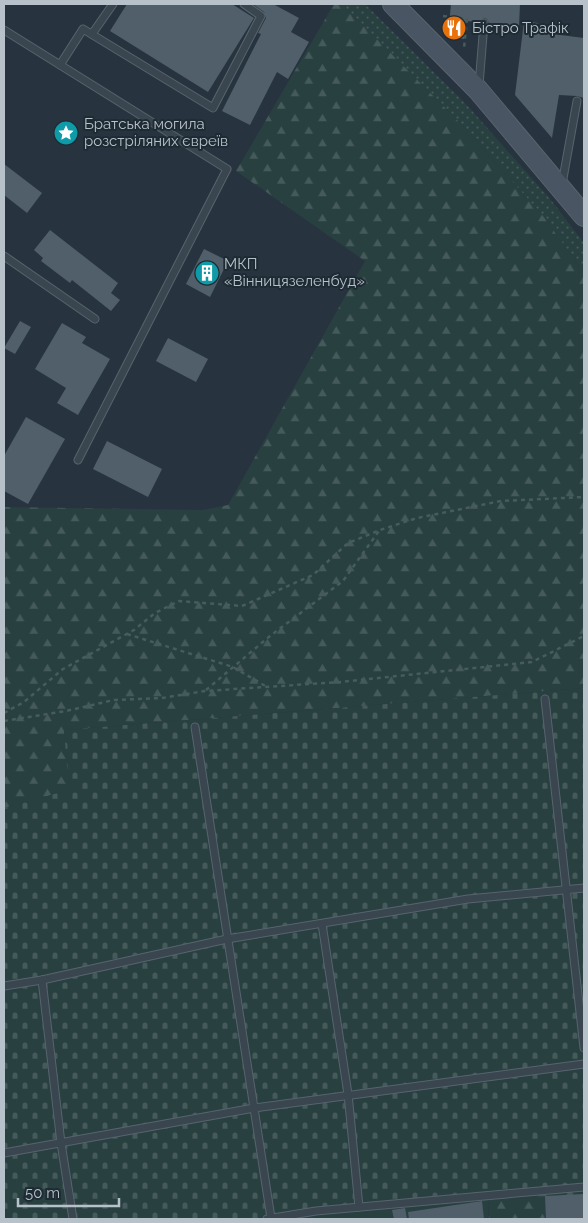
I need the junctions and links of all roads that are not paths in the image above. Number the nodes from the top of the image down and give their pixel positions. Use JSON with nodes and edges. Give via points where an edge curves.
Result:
{"nodes":[{"id":1,"x":113,"y":4,"type":"edge"},
{"id":2,"x":244,"y":4,"type":"edge"},
{"id":3,"x":393,"y":4,"type":"edge"},
{"id":4,"x":484,"y":23,"type":"dead end"},
{"id":5,"x":4,"y":30,"type":"edge"},
{"id":6,"x":92,"y":34,"type":"junction"},
{"id":7,"x":60,"y":65,"type":"junction"},
{"id":8,"x":478,"y":90,"type":"junction"},
{"id":9,"x":577,"y":101,"type":"dead end"},
{"id":10,"x":561,"y":189,"type":"junction"},
{"id":11,"x":584,"y":216,"type":"edge"},
{"id":12,"x":4,"y":256,"type":"edge"},
{"id":13,"x":95,"y":319,"type":"dead end"},
{"id":14,"x":78,"y":460,"type":"dead end"},
{"id":15,"x":545,"y":699,"type":"dead end"},
{"id":16,"x":195,"y":727,"type":"dead end"},
{"id":17,"x":584,"y":888,"type":"edge"},
{"id":18,"x":567,"y":890,"type":"junction"},
{"id":19,"x":322,"y":924,"type":"junction"},
{"id":20,"x":227,"y":939,"type":"junction"},
{"id":21,"x":42,"y":980,"type":"junction"},
{"id":22,"x":4,"y":986,"type":"edge"},
{"id":23,"x":582,"y":1009,"type":"edge"},
{"id":24,"x":584,"y":1048,"type":"edge"},
{"id":25,"x":584,"y":1064,"type":"edge"},
{"id":26,"x":348,"y":1094,"type":"junction"},
{"id":27,"x":254,"y":1108,"type":"junction"},
{"id":28,"x":61,"y":1143,"type":"junction"},
{"id":29,"x":4,"y":1153,"type":"edge"},
{"id":30,"x":584,"y":1187,"type":"edge"},
{"id":31,"x":359,"y":1207,"type":"junction"},
{"id":32,"x":73,"y":1219,"type":"edge"},
{"id":33,"x":269,"y":1219,"type":"edge"}],
"edges":[{"from":1,"to":6,"type":"lane"},
{"from":2,"to":6,"type":"lane","via":[[261,16],[213,108]]},
{"from":3,"to":8,"type":"main road"},
{"from":4,"to":8,"type":"lane"},
{"from":5,"to":7,"type":"lane"},
{"from":6,"to":7,"type":"lane","via":[[83,28]]},
{"from":7,"to":14,"type":"lane","via":[[227,169]]},
{"from":8,"to":10,"type":"main road"},
{"from":9,"to":10,"type":"lane"},
{"from":10,"to":11,"type":"main road"},
{"from":12,"to":13,"type":"lane"},
{"from":15,"to":18,"type":"lane"},
{"from":16,"to":20,"type":"lane"},
{"from":17,"to":18,"type":"lane"},
{"from":18,"to":19,"type":"lane","via":[[468,899]]},
{"from":18,"to":23,"type":"lane"},
{"from":19,"to":20,"type":"lane"},
{"from":19,"to":26,"type":"lane"},
{"from":20,"to":21,"type":"lane"},
{"from":20,"to":27,"type":"lane"},
{"from":21,"to":22,"type":"lane"},
{"from":21,"to":28,"type":"lane"},
{"from":23,"to":24,"type":"lane"},
{"from":25,"to":26,"type":"lane"},
{"from":26,"to":27,"type":"lane"},
{"from":26,"to":31,"type":"lane"},
{"from":27,"to":28,"type":"lane"},
{"from":27,"to":33,"type":"lane"},
{"from":28,"to":29,"type":"lane"},
{"from":28,"to":32,"type":"lane"},
{"from":30,"to":31,"type":"lane"},
{"from":31,"to":33,"type":"lane"}]}
